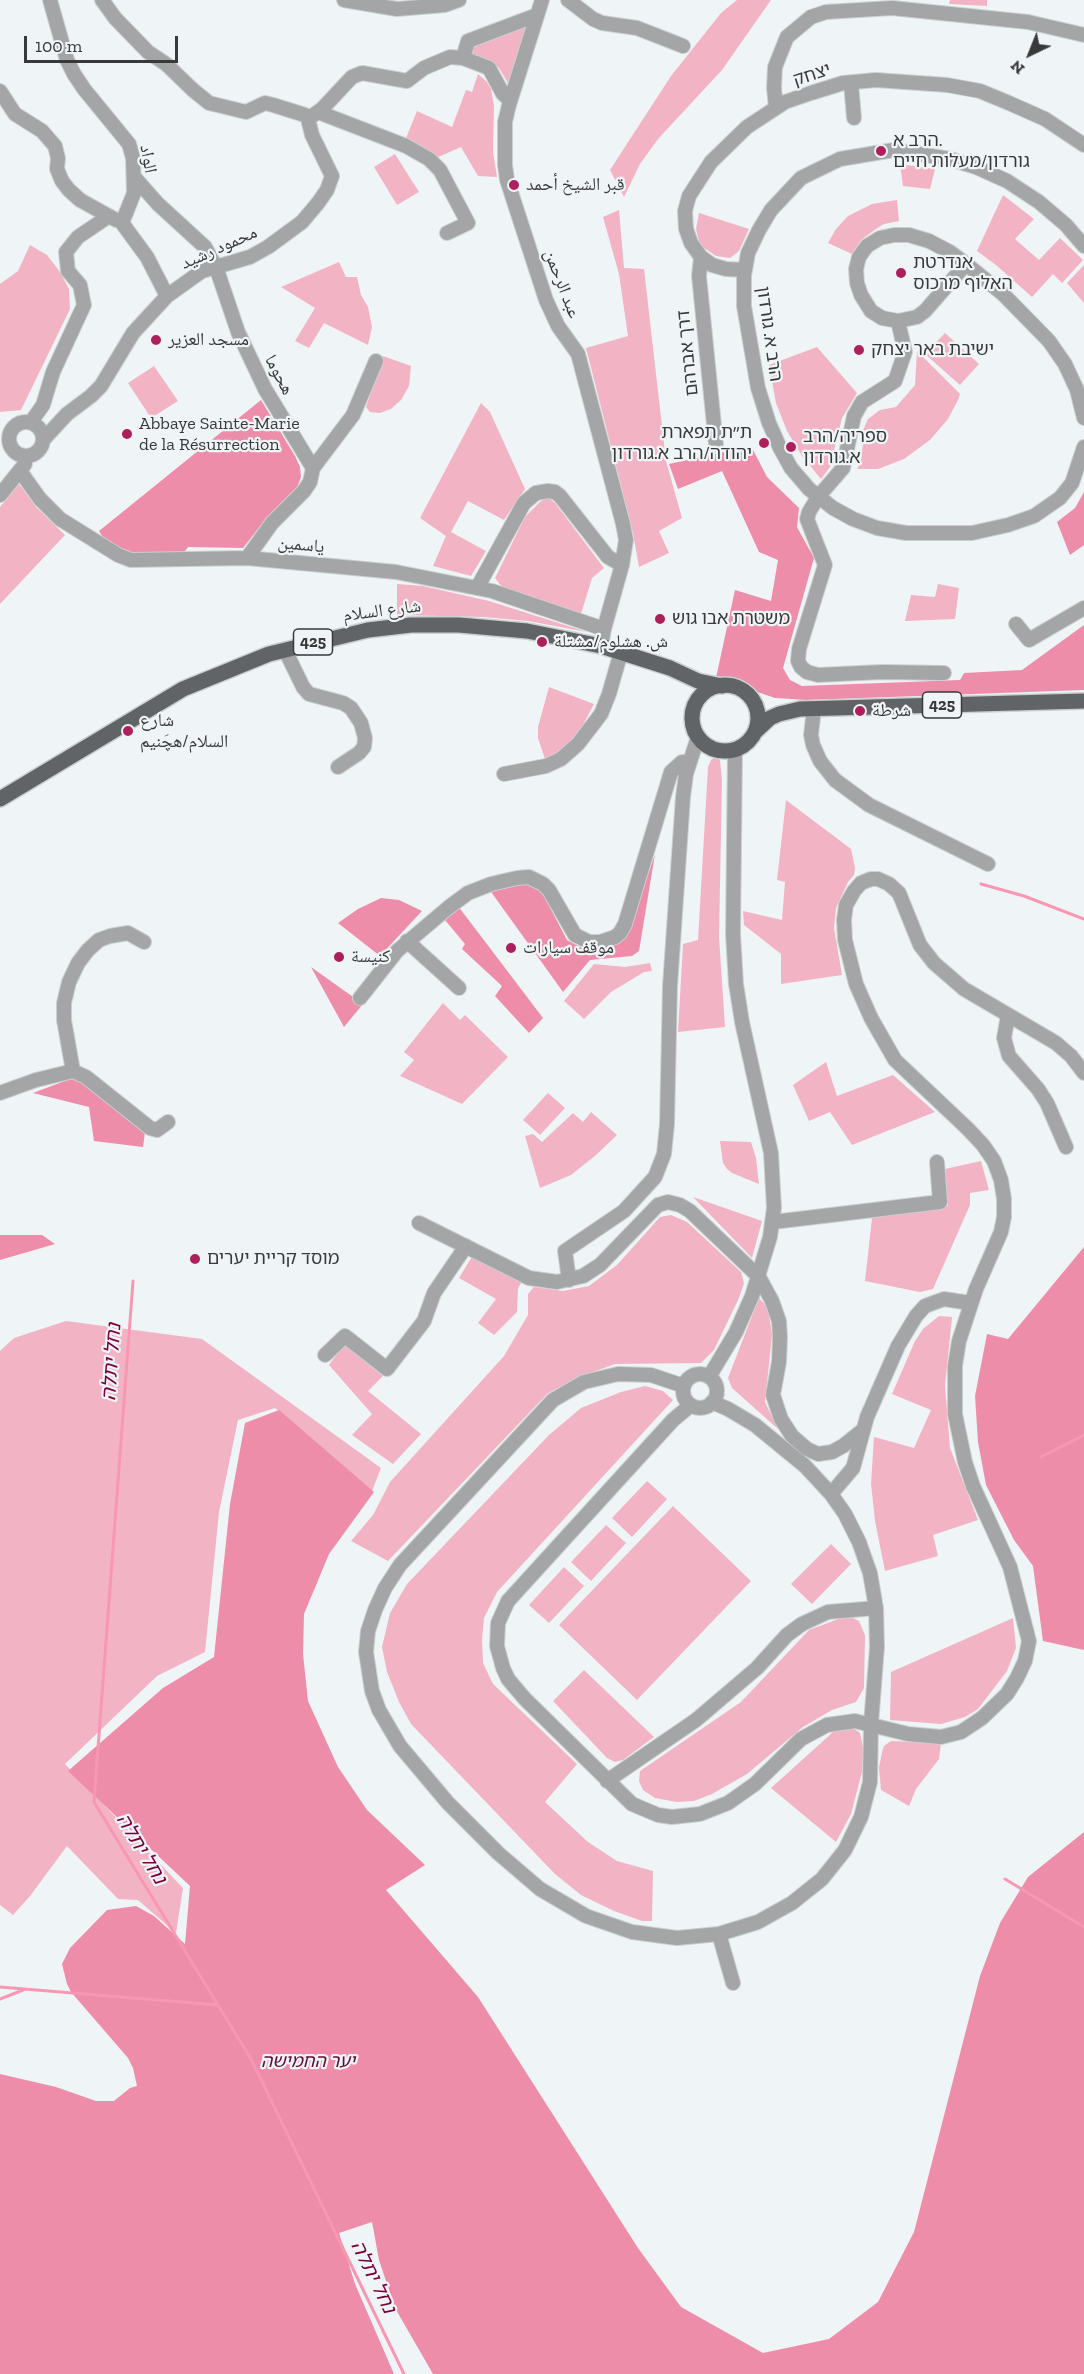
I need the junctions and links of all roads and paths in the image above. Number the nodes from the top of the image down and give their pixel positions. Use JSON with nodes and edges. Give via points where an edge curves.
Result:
{"nodes":[{"id":1,"x":50,"y":0,"type":"edge"},
{"id":2,"x":102,"y":0,"type":"edge"},
{"id":3,"x":344,"y":0,"type":"edge"},
{"id":4,"x":459,"y":0,"type":"edge"},
{"id":5,"x":542,"y":0,"type":"edge"},
{"id":6,"x":568,"y":0,"type":"edge"},
{"id":7,"x":537,"y":15,"type":"junction"},
{"id":8,"x":1084,"y":34,"type":"edge"},
{"id":9,"x":683,"y":46,"type":"dead end"},
{"id":10,"x":464,"y":58,"type":"junction"},
{"id":11,"x":851,"y":83,"type":"junction"},
{"id":12,"x":0,"y":91,"type":"edge"},
{"id":13,"x":510,"y":100,"type":"junction"},
{"id":14,"x":776,"y":108,"type":"junction"},
{"id":15,"x":313,"y":116,"type":"junction"},
{"id":16,"x":854,"y":118,"type":"dead end"},
{"id":17,"x":1084,"y":146,"type":"edge"},
{"id":18,"x":135,"y":178,"type":"junction"},
{"id":19,"x":109,"y":216,"type":"junction"},
{"id":20,"x":122,"y":223,"type":"junction"},
{"id":21,"x":447,"y":232,"type":"dead end"},
{"id":22,"x":1084,"y":246,"type":"edge"},
{"id":23,"x":701,"y":257,"type":"junction"},
{"id":24,"x":966,"y":264,"type":"junction"},
{"id":25,"x":216,"y":267,"type":"junction"},
{"id":26,"x":745,"y":270,"type":"junction"},
{"id":27,"x":167,"y":296,"type":"junction"},
{"id":28,"x":898,"y":321,"type":"junction"},
{"id":29,"x":376,"y":361,"type":"dead end"},
{"id":30,"x":67,"y":414,"type":"junction"},
{"id":31,"x":1084,"y":418,"type":"edge"},
{"id":32,"x":0,"y":424,"type":"edge"},
{"id":33,"x":28,"y":424,"type":"junction"},
{"id":34,"x":43,"y":440,"type":"junction"},
{"id":35,"x":7,"y":442,"type":"edge"},
{"id":36,"x":716,"y":445,"type":"dead end"},
{"id":37,"x":1084,"y":447,"type":"edge"},
{"id":38,"x":34,"y":454,"type":"junction"},
{"id":39,"x":313,"y":468,"type":"junction"},
{"id":40,"x":20,"y":471,"type":"junction"},
{"id":41,"x":2,"y":493,"type":"edge"},
{"id":42,"x":818,"y":497,"type":"junction"},
{"id":43,"x":247,"y":558,"type":"junction"},
{"id":44,"x":622,"y":566,"type":"junction"},
{"id":45,"x":477,"y":588,"type":"junction"},
{"id":46,"x":1084,"y":608,"type":"edge"},
{"id":47,"x":1016,"y":624,"type":"dead end"},
{"id":48,"x":604,"y":629,"type":"junction"},
{"id":49,"x":601,"y":646,"type":"junction"},
{"id":50,"x":285,"y":650,"type":"junction"},
{"id":51,"x":621,"y":652,"type":"junction"},
{"id":52,"x":659,"y":665,"type":"junction"},
{"id":53,"x":944,"y":673,"type":"dead end"},
{"id":54,"x":722,"y":686,"type":"junction"},
{"id":55,"x":747,"y":694,"type":"junction"},
{"id":56,"x":1084,"y":701,"type":"edge"},
{"id":57,"x":694,"y":708,"type":"junction"},
{"id":58,"x":807,"y":709,"type":"junction"},
{"id":59,"x":756,"y":731,"type":"junction"},
{"id":60,"x":698,"y":737,"type":"junction"},
{"id":61,"x":735,"y":750,"type":"junction"},
{"id":62,"x":690,"y":762,"type":"junction"},
{"id":63,"x":338,"y":767,"type":"dead end"},
{"id":64,"x":504,"y":774,"type":"dead end"},
{"id":65,"x":0,"y":800,"type":"edge"},
{"id":66,"x":988,"y":864,"type":"dead end"},
{"id":67,"x":407,"y":941,"type":"junction"},
{"id":68,"x":144,"y":942,"type":"dead end"},
{"id":69,"x":459,"y":988,"type":"dead end"},
{"id":70,"x":360,"y":998,"type":"dead end"},
{"id":71,"x":1008,"y":1015,"type":"junction"},
{"id":72,"x":73,"y":1071,"type":"junction"},
{"id":73,"x":1084,"y":1073,"type":"edge"},
{"id":74,"x":0,"y":1093,"type":"edge"},
{"id":75,"x":168,"y":1122,"type":"dead end"},
{"id":76,"x":1066,"y":1147,"type":"dead end"},
{"id":77,"x":937,"y":1162,"type":"dead end"},
{"id":78,"x":773,"y":1222,"type":"junction"},
{"id":79,"x":419,"y":1223,"type":"dead end"},
{"id":80,"x":466,"y":1246,"type":"junction"},
{"id":81,"x":759,"y":1277,"type":"junction"},
{"id":82,"x":569,"y":1280,"type":"junction"},
{"id":83,"x":970,"y":1303,"type":"junction"},
{"id":84,"x":325,"y":1355,"type":"dead end"},
{"id":85,"x":709,"y":1377,"type":"junction"},
{"id":86,"x":684,"y":1386,"type":"junction"},
{"id":87,"x":712,"y":1402,"type":"junction"},
{"id":88,"x":691,"y":1405,"type":"junction"},
{"id":89,"x":863,"y":1430,"type":"junction"},
{"id":90,"x":831,"y":1494,"type":"junction"},
{"id":91,"x":876,"y":1608,"type":"junction"},
{"id":92,"x":871,"y":1724,"type":"junction"},
{"id":93,"x":607,"y":1781,"type":"junction"},
{"id":94,"x":719,"y":1934,"type":"junction"},
{"id":95,"x":733,"y":1983,"type":"dead end"}],
"edges":[{"from":1,"to":18,"type":"street","name":"الواد","via":[[67,60],[84,89],[129,144]]},
{"from":2,"to":15,"type":"street","via":[[148,52],[210,103],[246,112],[265,103]]},
{"from":3,"to":4,"type":"street","via":[[397,9]]},
{"from":5,"to":7,"type":"street","name":"عبد الرحمن"},
{"from":6,"to":9,"type":"street","via":[[593,19],[637,28]]},
{"from":7,"to":10,"type":"street","via":[[468,41]]},
{"from":7,"to":13,"type":"street","name":"عبد الرحمن"},
{"from":8,"to":14,"type":"street","via":[[1028,22],[892,8],[826,12],[810,17],[787,37],[780,49],[774,88]]},
{"from":10,"to":13,"type":"street","via":[[489,68]]},
{"from":10,"to":15,"type":"street","via":[[450,57],[424,68],[407,81],[362,73],[352,77]]},
{"from":11,"to":14,"type":"street","name":"יצחק","via":[[811,93]]},
{"from":11,"to":16,"type":"street"},
{"from":11,"to":17,"type":"street","name":"יצחק","via":[[909,82],[980,91],[1045,119]]},
{"from":12,"to":19,"type":"street","via":[[15,114],[42,131],[55,146],[57,169],[69,190]]},
{"from":13,"to":44,"type":"street","name":"عبد الرحمن","via":[[505,133],[507,180],[553,316],[578,354],[623,524],[626,540]]},
{"from":14,"to":23,"type":"street","name":"יצחק","via":[[726,146],[700,176],[689,196],[686,229]]},
{"from":15,"to":21,"type":"street","via":[[406,146],[429,159],[440,170],[468,223]]},
{"from":15,"to":25,"type":"street","name":"محمود رشيد","via":[[312,135],[332,176],[327,190],[302,222],[268,247]]},
{"from":18,"to":20,"type":"street","name":"الواد","via":[[134,193]]},
{"from":18,"to":25,"type":"street","name":"هحوما","via":[[205,247]]},
{"from":19,"to":20,"type":"street"},
{"from":19,"to":33,"type":"street","via":[[78,237],[66,252],[68,271],[80,285],[84,305],[53,372],[43,405]]},
{"from":20,"to":27,"type":"street","via":[[147,257]]},
{"from":22,"to":26,"type":"street","name":"הרב א. גורדון","via":[[1039,202],[1007,181],[950,159],[894,150],[840,159],[801,178],[771,210],[748,253]]},
{"from":23,"to":26,"type":"street","via":[[712,265]]},
{"from":23,"to":36,"type":"street","name":"דרך אברהם","via":[[699,276]]},
{"from":24,"to":28,"type":"street","via":[[917,318]]},
{"from":24,"to":28,"type":"street","via":[[929,242],[909,236],[880,238],[867,246],[856,269],[861,295],[871,311]]},
{"from":24,"to":31,"type":"street","via":[[1003,294],[1049,341],[1077,390]]},
{"from":25,"to":27,"type":"street","name":"محمود رشيد","via":[[194,276]]},
{"from":25,"to":39,"type":"street","name":"هحوما","via":[[238,332],[257,372]]},
{"from":26,"to":42,"type":"street","name":"הרב א. גורדון","via":[[744,306],[755,372],[769,423],[791,468]]},
{"from":27,"to":30,"type":"street","name":"محمود رشيد","via":[[133,333],[101,386]]},
{"from":28,"to":42,"type":"street","via":[[905,352],[895,381],[862,402],[854,416],[843,468]]},
{"from":29,"to":39,"type":"street","via":[[353,415]]},
{"from":30,"to":33,"type":"street","name":"محمود رشيد","via":[[56,420]]},
{"from":30,"to":34,"type":"street","name":"محمود رشيد"},
{"from":32,"to":33,"type":"street","name":"محمود رشيد"},
{"from":33,"to":34,"type":"street","via":[[40,429]]},
{"from":33,"to":35,"type":"street","via":[[11,430]]},
{"from":34,"to":38,"type":"street"},
{"from":35,"to":38,"type":"street","via":[[24,456]]},
{"from":35,"to":41,"type":"street","via":[[10,473]]},
{"from":37,"to":42,"type":"street","name":"הרב א. גורדון","via":[[1072,483],[1049,507],[1008,525],[972,533],[906,533],[877,528]]},
{"from":38,"to":40,"type":"street"},
{"from":39,"to":43,"type":"street","via":[[304,491],[272,523]]},
{"from":40,"to":41,"type":"street"},
{"from":40,"to":43,"type":"street","name":"ياسمين","via":[[60,519],[131,560]]},
{"from":42,"to":53,"type":"street","via":[[807,519],[825,565],[799,649],[801,667],[818,675]]},
{"from":43,"to":45,"type":"street","name":"ياسمين","via":[[396,572]]},
{"from":44,"to":45,"type":"street","via":[[608,557],[560,496],[548,491],[536,493],[524,503]]},
{"from":44,"to":48,"type":"street","name":"عبد الرحمن"},
{"from":45,"to":48,"type":"street","name":"ياسمين"},
{"from":46,"to":47,"type":"street","via":[[1029,640]]},
{"from":48,"to":49,"type":"street","name":"عبد الرحمن"},
{"from":49,"to":50,"type":"main road","name":"شارع السلام","number":"425","via":[[504,628],[432,625],[368,630]]},
{"from":49,"to":51,"type":"main road","name":"شارع السلام","number":"425"},
{"from":50,"to":63,"type":"street","via":[[309,694],[343,703],[361,723],[364,747]]},
{"from":50,"to":65,"type":"main road","name":"شارع السلام","number":"425","via":[[183,689]]},
{"from":51,"to":52,"type":"main road","name":"شارع السلام","number":"425"},
{"from":51,"to":64,"type":"street","via":[[601,714],[578,744],[546,766]]},
{"from":52,"to":54,"type":"main road","name":"شارع السلام","number":"425"},
{"from":52,"to":57,"type":"main road","name":"شارع السلام","number":"425","via":[[687,686]]},
{"from":54,"to":55,"type":"main road","number":"425"},
{"from":54,"to":57,"type":"main road","via":[[705,692]]},
{"from":55,"to":58,"type":"main road","number":"425","via":[[772,707]]},
{"from":55,"to":59,"type":"main road","via":[[758,711]]},
{"from":56,"to":58,"type":"main road","number":"425"},
{"from":57,"to":60,"type":"main road","number":"425","via":[[692,718]]},
{"from":58,"to":59,"type":"main road","number":"425","via":[[779,714]]},
{"from":58,"to":66,"type":"street","via":[[813,745],[835,780],[869,805]]},
{"from":59,"to":61,"type":"main road","number":"425","via":[[744,746]]},
{"from":60,"to":61,"type":"main road","via":[[714,750]]},
{"from":60,"to":62,"type":"street"},
{"from":61,"to":78,"type":"street","via":[[736,984],[773,1166]]},
{"from":62,"to":67,"type":"street","via":[[682,762],[671,772],[625,924],[615,937],[589,942],[575,935],[549,890],[529,877],[468,893]]},
{"from":62,"to":82,"type":"street","via":[[683,796],[664,1154],[655,1177],[624,1211],[565,1251]]},
{"from":67,"to":69,"type":"street"},
{"from":67,"to":70,"type":"street"},
{"from":68,"to":72,"type":"street","via":[[128,933],[110,936],[99,940],[78,963],[64,1003]]},
{"from":71,"to":73,"type":"street","via":[[1056,1043]]},
{"from":71,"to":76,"type":"street","via":[[1004,1038],[1010,1056],[1047,1103]]},
{"from":71,"to":83,"type":"street","via":[[964,989],[934,963],[920,945],[899,894],[889,884],[871,879],[854,891],[846,905],[845,940],[856,984],[880,1037],[907,1074],[983,1145],[1001,1180],[1001,1232]]},
{"from":72,"to":74,"type":"street"},
{"from":72,"to":75,"type":"street","via":[[150,1128],[157,1130]]},
{"from":77,"to":78,"type":"street","via":[[940,1202]]},
{"from":78,"to":81,"type":"street"},
{"from":79,"to":80,"type":"street"},
{"from":80,"to":82,"type":"street","via":[[529,1278]]},
{"from":80,"to":84,"type":"street","via":[[434,1293],[424,1321],[387,1369],[345,1336]]},
{"from":81,"to":82,"type":"street","via":[[690,1211],[668,1202],[655,1208],[600,1265]]},
{"from":81,"to":85,"type":"street","via":[[736,1332]]},
{"from":81,"to":89,"type":"street","via":[[779,1321],[779,1362],[773,1395],[792,1436],[818,1454],[832,1452]]},
{"from":83,"to":89,"type":"street","via":[[944,1299],[925,1306],[916,1316],[897,1346]]},
{"from":83,"to":92,"type":"street","via":[[955,1366],[954,1406],[973,1486],[1010,1568],[1029,1641],[1025,1661],[1007,1694],[961,1732],[927,1736]]},
{"from":85,"to":86,"type":"street","via":[[694,1375]]},
{"from":85,"to":87,"type":"street","via":[[716,1388]]},
{"from":86,"to":88,"type":"street","via":[[684,1396]]},
{"from":86,"to":94,"type":"street","via":[[651,1375],[618,1374],[584,1382],[553,1400],[400,1565],[375,1610],[367,1641],[367,1672],[379,1710],[413,1764],[479,1834],[540,1888],[586,1916],[632,1932],[677,1938]]},
{"from":87,"to":88,"type":"street","via":[[703,1407]]},
{"from":87,"to":90,"type":"street","via":[[772,1438]]},
{"from":88,"to":93,"type":"street","via":[[516,1591],[498,1623],[497,1646],[508,1679]]},
{"from":89,"to":90,"type":"street","via":[[853,1468]]},
{"from":90,"to":91,"type":"street","via":[[859,1542]]},
{"from":91,"to":92,"type":"street"},
{"from":91,"to":93,"type":"street","via":[[828,1612],[802,1624],[758,1668],[696,1720]]},
{"from":92,"to":93,"type":"street","via":[[840,1722],[814,1731],[742,1794],[700,1815],[672,1817],[645,1811]]},
{"from":92,"to":94,"type":"street","via":[[870,1782],[861,1817],[845,1850],[822,1879],[792,1904],[758,1922]]},
{"from":94,"to":95,"type":"street"}]}
